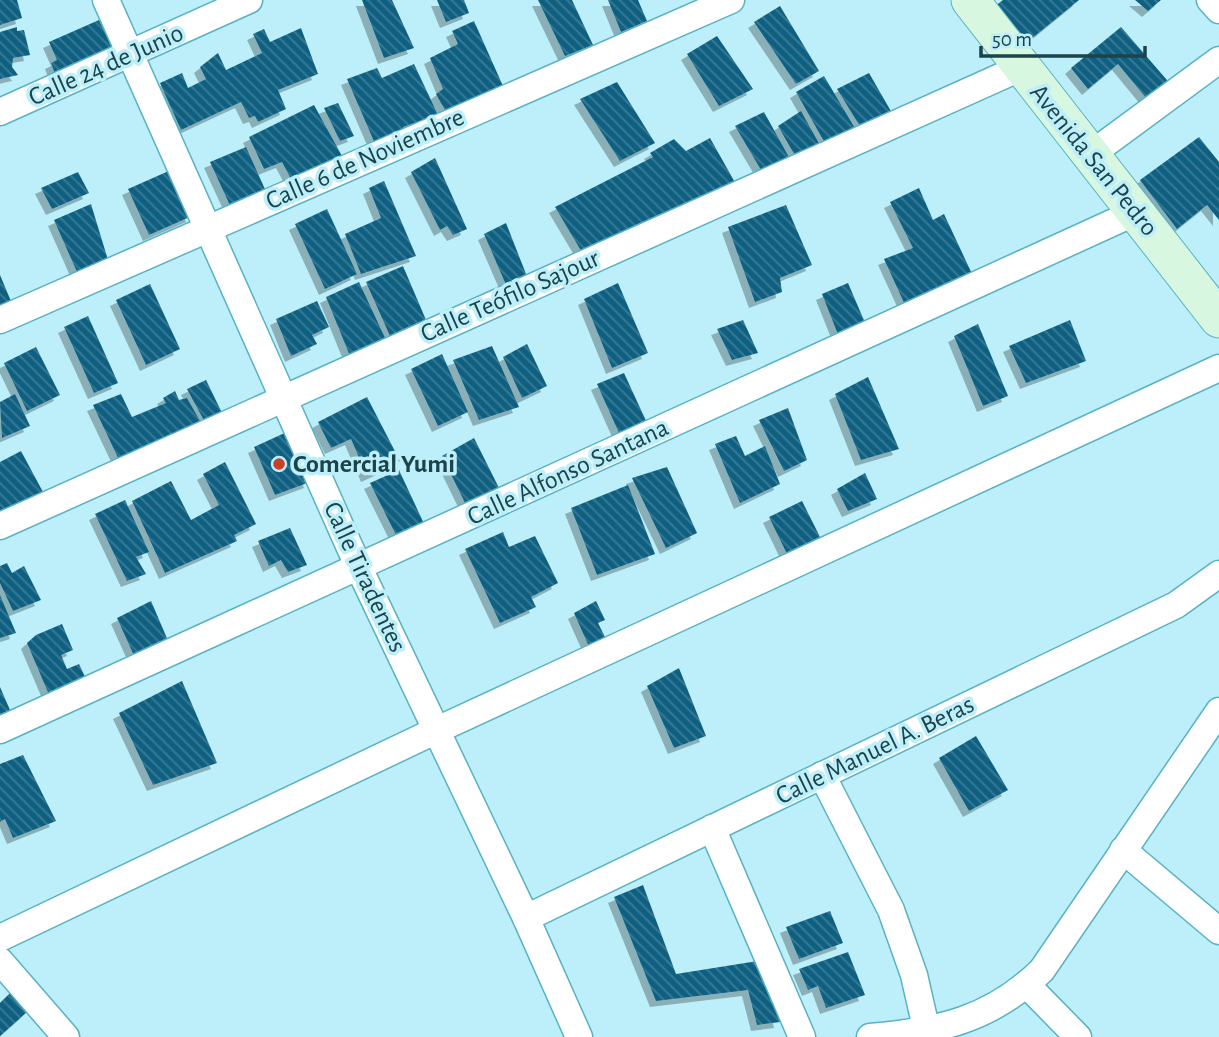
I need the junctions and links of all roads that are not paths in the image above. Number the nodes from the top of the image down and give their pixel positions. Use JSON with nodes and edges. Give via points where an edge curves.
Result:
{"nodes":[{"id":1,"x":106,"y":0,"type":"edge"},
{"id":2,"x":249,"y":0,"type":"edge"},
{"id":3,"x":731,"y":0,"type":"edge"},
{"id":4,"x":970,"y":0,"type":"edge"},
{"id":5,"x":1210,"y":0,"type":"edge"},
{"id":6,"x":1219,"y":10,"type":"edge"},
{"id":7,"x":131,"y":55,"type":"junction"},
{"id":8,"x":1219,"y":60,"type":"edge"},
{"id":9,"x":1020,"y":68,"type":"junction"},
{"id":10,"x":0,"y":112,"type":"edge"},
{"id":11,"x":1090,"y":155,"type":"junction"},
{"id":12,"x":1136,"y":212,"type":"junction"},
{"id":13,"x":208,"y":228,"type":"junction"},
{"id":14,"x":1219,"y":319,"type":"edge"},
{"id":15,"x":0,"y":320,"type":"edge"},
{"id":16,"x":1219,"y":368,"type":"edge"},
{"id":17,"x":283,"y":397,"type":"junction"},
{"id":18,"x":0,"y":526,"type":"edge"},
{"id":19,"x":359,"y":568,"type":"junction"},
{"id":20,"x":1219,"y":574,"type":"edge"},
{"id":21,"x":1219,"y":711,"type":"edge"},
{"id":22,"x":0,"y":730,"type":"edge"},
{"id":23,"x":437,"y":730,"type":"junction"},
{"id":24,"x":822,"y":775,"type":"junction"},
{"id":25,"x":712,"y":828,"type":"junction"},
{"id":26,"x":1123,"y":849,"type":"junction"},
{"id":27,"x":526,"y":918,"type":"junction"},
{"id":28,"x":1219,"y":931,"type":"edge"},
{"id":29,"x":0,"y":938,"type":"edge"},
{"id":30,"x":0,"y":961,"type":"edge"},
{"id":31,"x":1027,"y":985,"type":"junction"},
{"id":32,"x":926,"y":1032,"type":"junction"},
{"id":33,"x":66,"y":1037,"type":"edge"},
{"id":34,"x":579,"y":1037,"type":"edge"},
{"id":35,"x":802,"y":1037,"type":"edge"},
{"id":36,"x":870,"y":1037,"type":"edge"},
{"id":37,"x":1078,"y":1037,"type":"edge"}],
"edges":[{"from":1,"to":7,"type":"street","name":"Calle Tiradentes"},
{"from":2,"to":7,"type":"street","name":"Calle 24 de Junio"},
{"from":3,"to":13,"type":"street","name":"Calle 6 de Noviembre"},
{"from":4,"to":9,"type":"street","name":"Avenida San Pedro"},
{"from":5,"to":6,"type":"street"},
{"from":7,"to":10,"type":"street","name":"Calle 24 de Junio"},
{"from":7,"to":13,"type":"street","name":"Calle Tiradentes"},
{"from":8,"to":11,"type":"street"},
{"from":9,"to":11,"type":"street","name":"Avenida San Pedro"},
{"from":9,"to":17,"type":"street","name":"Calle Teófilo Sajour"},
{"from":11,"to":12,"type":"street","name":"Avenida San Pedro"},
{"from":12,"to":14,"type":"street","name":"Avenida San Pedro"},
{"from":12,"to":19,"type":"street","name":"Calle Alfonso Santana"},
{"from":13,"to":15,"type":"street","name":"Calle 6 de Noviembre"},
{"from":13,"to":17,"type":"street","name":"Calle Tiradentes"},
{"from":16,"to":23,"type":"street"},
{"from":17,"to":18,"type":"street","name":"Calle Teófilo Sajour"},
{"from":17,"to":19,"type":"street","name":"Calle Tiradentes"},
{"from":19,"to":22,"type":"street","name":"Calle Alfonso Santana"},
{"from":19,"to":23,"type":"street","name":"Calle Tiradentes"},
{"from":20,"to":24,"type":"street","name":"Calle Manuel A. Beras","via":[[1176,605]]},
{"from":21,"to":26,"type":"street"},
{"from":23,"to":27,"type":"street","name":"Calle Tiradentes"},
{"from":23,"to":29,"type":"street"},
{"from":24,"to":25,"type":"street","name":"Calle Manuel A. Beras"},
{"from":24,"to":32,"type":"street","via":[[891,910],[914,975]]},
{"from":25,"to":27,"type":"street","name":"Calle Manuel A. Beras"},
{"from":25,"to":35,"type":"street"},
{"from":26,"to":28,"type":"street"},
{"from":26,"to":31,"type":"street","via":[[1042,970]]},
{"from":27,"to":34,"type":"street","name":"Calle Tiradentes"},
{"from":30,"to":33,"type":"street"},
{"from":31,"to":32,"type":"street","via":[[992,1008]]},
{"from":31,"to":37,"type":"street"},
{"from":32,"to":36,"type":"street"}]}
